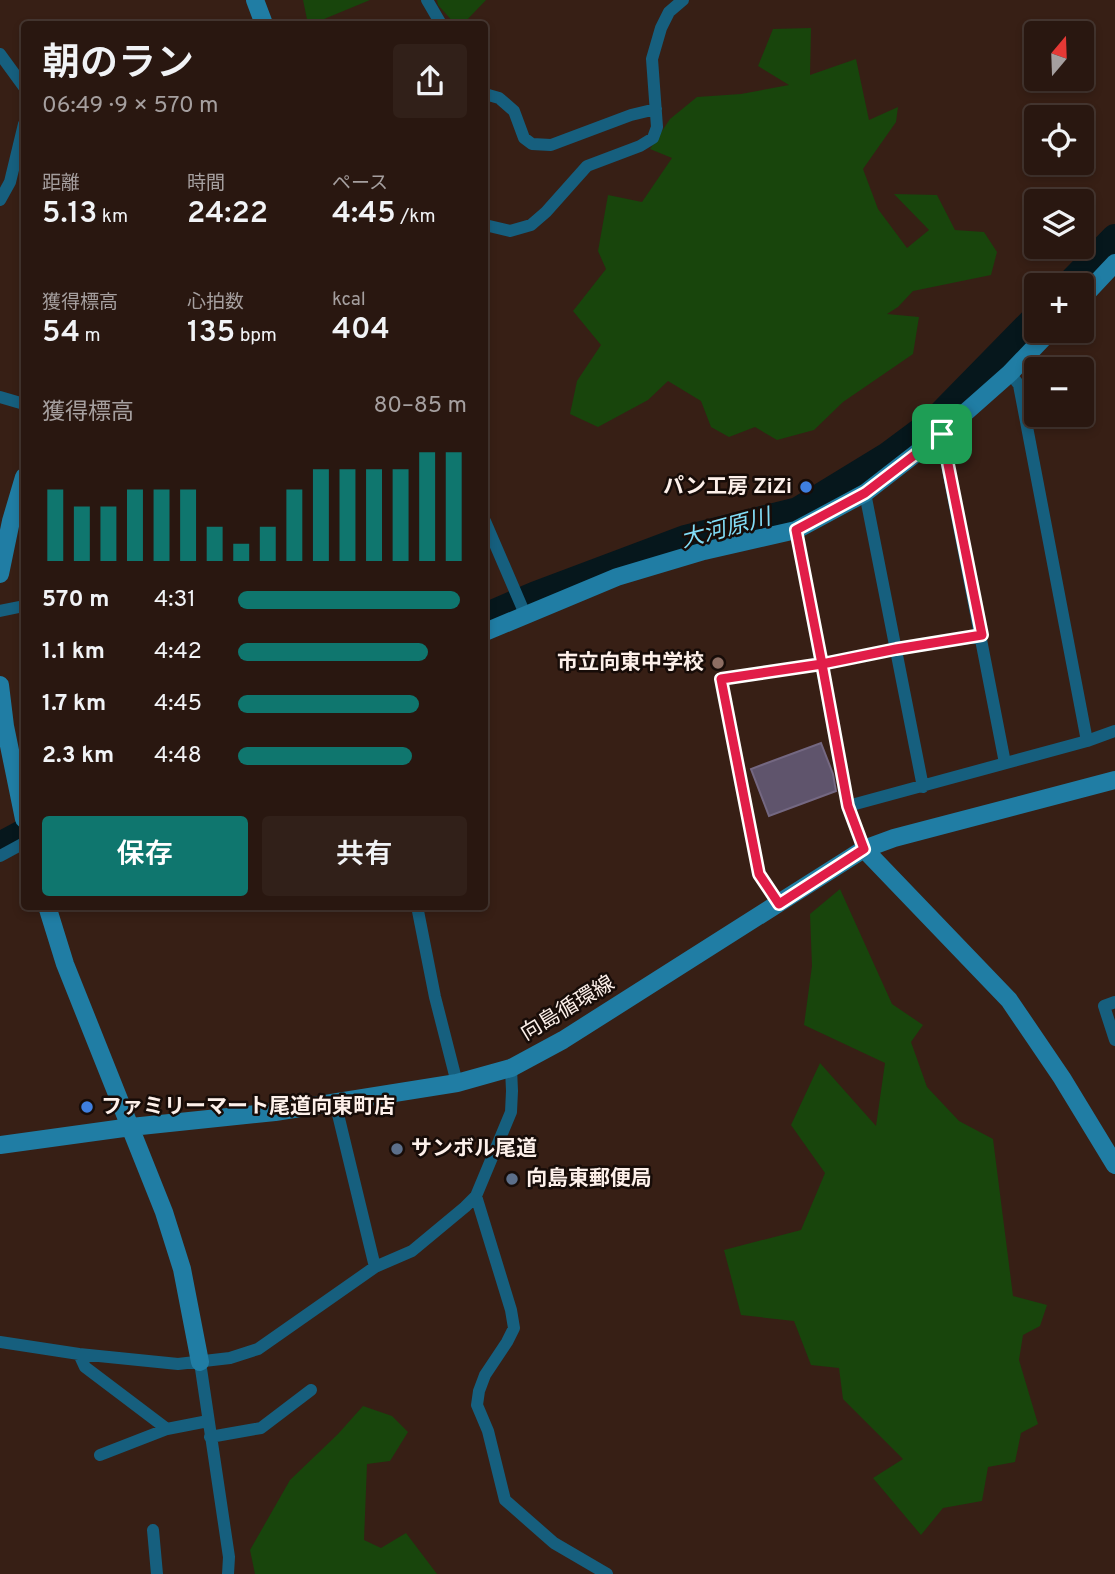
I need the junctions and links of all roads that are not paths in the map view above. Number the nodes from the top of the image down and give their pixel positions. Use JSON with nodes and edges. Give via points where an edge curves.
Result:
{"nodes":[{"id":1,"x":255,"y":0,"type":"edge"},
{"id":2,"x":428,"y":0,"type":"edge"},
{"id":3,"x":682,"y":0,"type":"edge"},
{"id":4,"x":263,"y":21,"type":"edge"},
{"id":5,"x":439,"y":21,"type":"edge"},
{"id":6,"x":0,"y":54,"type":"edge"},
{"id":7,"x":21,"y":82,"type":"edge"},
{"id":8,"x":488,"y":95,"type":"edge"},
{"id":9,"x":656,"y":109,"type":"junction"},
{"id":10,"x":21,"y":136,"type":"edge"},
{"id":11,"x":0,"y":200,"type":"edge"},
{"id":12,"x":488,"y":227,"type":"edge"},
{"id":13,"x":1115,"y":263,"type":"edge"},
{"id":14,"x":1094,"y":285,"type":"edge"},
{"id":15,"x":1039,"y":343,"type":"edge"},
{"id":16,"x":1010,"y":373,"type":"junction"},
{"id":17,"x":0,"y":397,"type":"edge"},
{"id":18,"x":21,"y":403,"type":"edge"},
{"id":19,"x":942,"y":434,"type":"junction"},
{"id":20,"x":21,"y":487,"type":"edge"},
{"id":21,"x":865,"y":493,"type":"junction"},
{"id":22,"x":488,"y":528,"type":"edge"},
{"id":23,"x":796,"y":530,"type":"junction"},
{"id":24,"x":0,"y":574,"type":"edge"},
{"id":25,"x":21,"y":607,"type":"edge"},
{"id":26,"x":0,"y":611,"type":"edge"},
{"id":27,"x":524,"y":614,"type":"junction"},
{"id":28,"x":488,"y":631,"type":"edge"},
{"id":29,"x":982,"y":635,"type":"junction"},
{"id":30,"x":896,"y":649,"type":"junction"},
{"id":31,"x":822,"y":664,"type":"junction"},
{"id":32,"x":0,"y":685,"type":"edge"},
{"id":33,"x":1115,"y":732,"type":"edge"},
{"id":34,"x":1087,"y":741,"type":"junction"},
{"id":35,"x":1005,"y":763,"type":"junction"},
{"id":36,"x":1115,"y":779,"type":"edge"},
{"id":37,"x":923,"y":787,"type":"junction"},
{"id":38,"x":21,"y":804,"type":"edge"},
{"id":39,"x":848,"y":806,"type":"junction"},
{"id":40,"x":21,"y":845,"type":"edge"},
{"id":41,"x":864,"y":849,"type":"junction"},
{"id":42,"x":0,"y":856,"type":"edge"},
{"id":43,"x":779,"y":904,"type":"junction"},
{"id":44,"x":48,"y":910,"type":"edge"},
{"id":45,"x":418,"y":910,"type":"edge"},
{"id":46,"x":1115,"y":1002,"type":"edge"},
{"id":47,"x":1115,"y":1040,"type":"edge"},
{"id":48,"x":511,"y":1068,"type":"junction"},
{"id":49,"x":457,"y":1083,"type":"junction"},
{"id":50,"x":335,"y":1102,"type":"junction"},
{"id":51,"x":131,"y":1127,"type":"junction"},
{"id":52,"x":0,"y":1145,"type":"edge"},
{"id":53,"x":1115,"y":1165,"type":"edge"},
{"id":54,"x":476,"y":1196,"type":"junction"},
{"id":55,"x":374,"y":1267,"type":"junction"},
{"id":56,"x":0,"y":1342,"type":"edge"},
{"id":57,"x":79,"y":1354,"type":"junction"},
{"id":58,"x":200,"y":1362,"type":"junction"},
{"id":59,"x":311,"y":1390,"type":"dead end"},
{"id":60,"x":208,"y":1421,"type":"junction"},
{"id":61,"x":167,"y":1429,"type":"junction"},
{"id":62,"x":210,"y":1437,"type":"junction"},
{"id":63,"x":100,"y":1455,"type":"dead end"},
{"id":64,"x":153,"y":1530,"type":"dead end"},
{"id":65,"x":157,"y":1574,"type":"edge"},
{"id":66,"x":228,"y":1574,"type":"edge"},
{"id":67,"x":607,"y":1574,"type":"edge"}],
"edges":[{"from":1,"to":4,"type":"street"},
{"from":2,"to":5,"type":"street"},
{"from":3,"to":9,"type":"street","via":[[669,12],[652,59]]},
{"from":6,"to":7,"type":"street"},
{"from":8,"to":9,"type":"street","via":[[514,111],[524,138],[532,144],[551,145]]},
{"from":9,"to":12,"type":"street","via":[[653,138],[587,166],[531,225],[510,231]]},
{"from":10,"to":11,"type":"street","via":[[10,182]]},
{"from":13,"to":14,"type":"street"},
{"from":15,"to":16,"type":"street"},
{"from":16,"to":19,"type":"street"},
{"from":16,"to":34,"type":"street","via":[[1019,385]]},
{"from":17,"to":18,"type":"street"},
{"from":19,"to":21,"type":"street"},
{"from":19,"to":29,"type":"street"},
{"from":20,"to":24,"type":"street"},
{"from":21,"to":23,"type":"street"},
{"from":21,"to":30,"type":"street"},
{"from":22,"to":27,"type":"street"},
{"from":23,"to":27,"type":"street","via":[[617,577]]},
{"from":23,"to":31,"type":"street"},
{"from":25,"to":26,"type":"street"},
{"from":27,"to":28,"type":"street"},
{"from":29,"to":30,"type":"street"},
{"from":29,"to":35,"type":"street"},
{"from":30,"to":31,"type":"street"},
{"from":30,"to":37,"type":"street"},
{"from":31,"to":39,"type":"street"},
{"from":31,"to":43,"type":"street","via":[[721,679],[759,874]]},
{"from":32,"to":38,"type":"street"},
{"from":33,"to":34,"type":"street"},
{"from":34,"to":35,"type":"street"},
{"from":35,"to":37,"type":"street"},
{"from":36,"to":41,"type":"street","name":"向島循環線"},
{"from":37,"to":39,"type":"street"},
{"from":39,"to":41,"type":"street"},
{"from":40,"to":42,"type":"street"},
{"from":41,"to":43,"type":"street","name":"向島循環線"},
{"from":41,"to":53,"type":"street","via":[[1009,1000]]},
{"from":43,"to":48,"type":"street","name":"向島循環線"},
{"from":44,"to":51,"type":"street","via":[[65,964]]},
{"from":45,"to":49,"type":"street"},
{"from":46,"to":47,"type":"street","via":[[1104,1006]]},
{"from":48,"to":49,"type":"street","name":"向島循環線"},
{"from":48,"to":54,"type":"street","via":[[511,1112]]},
{"from":49,"to":50,"type":"street","name":"向島循環線"},
{"from":50,"to":51,"type":"street","name":"向島循環線"},
{"from":50,"to":55,"type":"street"},
{"from":51,"to":52,"type":"street","name":"向島循環線"},
{"from":51,"to":58,"type":"street","via":[[181,1269]]},
{"from":54,"to":55,"type":"street","via":[[412,1251]]},
{"from":54,"to":67,"type":"street","via":[[514,1328],[485,1375],[477,1405],[505,1500],[554,1544]]},
{"from":55,"to":58,"type":"street","via":[[258,1349]]},
{"from":56,"to":57,"type":"street"},
{"from":57,"to":58,"type":"street"},
{"from":57,"to":61,"type":"street","via":[[85,1367]]},
{"from":58,"to":60,"type":"street"},
{"from":59,"to":62,"type":"street","via":[[261,1428]]},
{"from":60,"to":61,"type":"street"},
{"from":60,"to":62,"type":"street"},
{"from":61,"to":63,"type":"street"},
{"from":62,"to":66,"type":"street"},
{"from":64,"to":65,"type":"street"}]}
